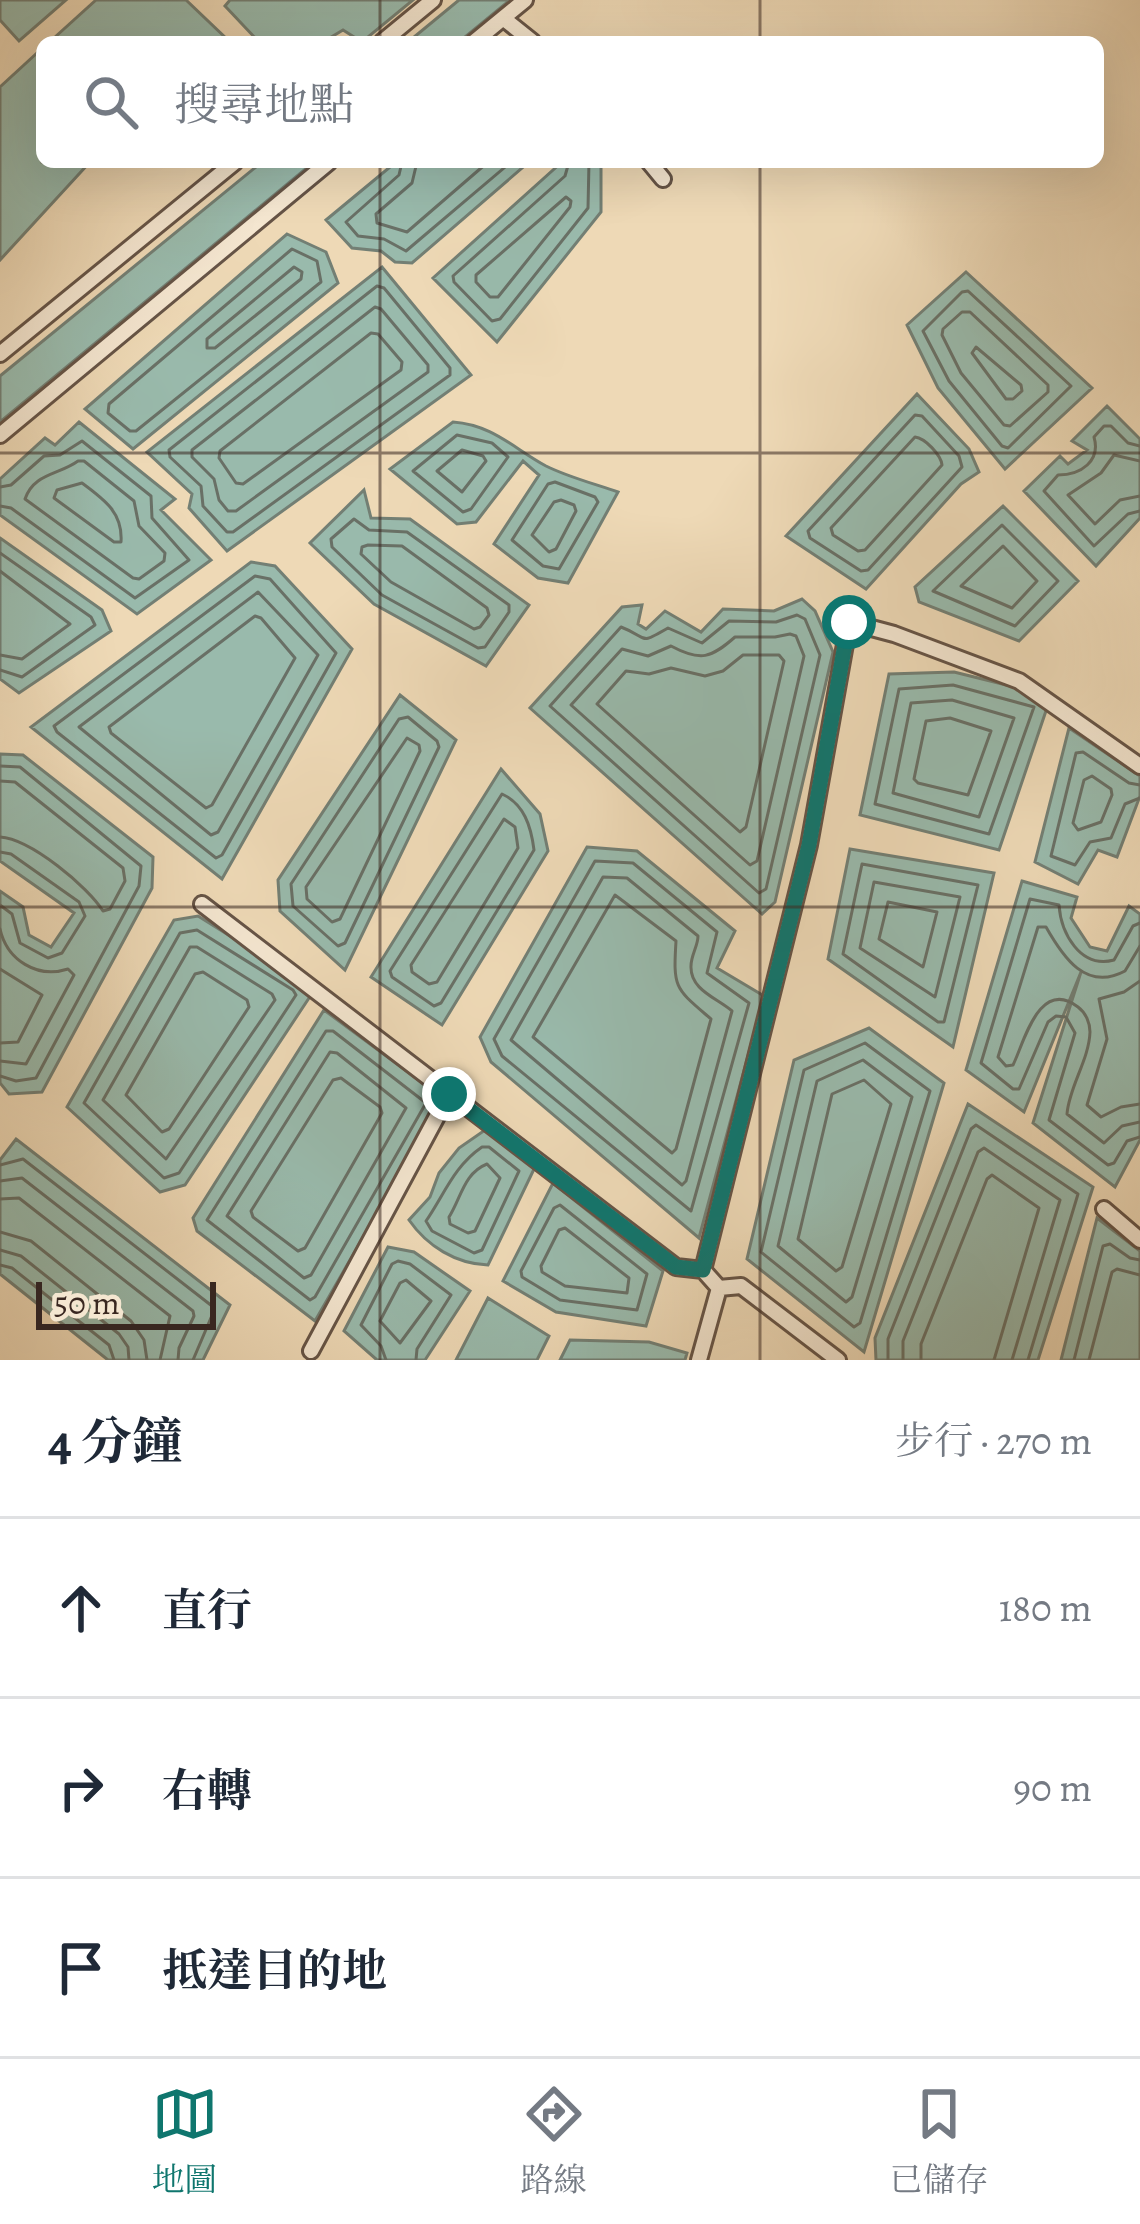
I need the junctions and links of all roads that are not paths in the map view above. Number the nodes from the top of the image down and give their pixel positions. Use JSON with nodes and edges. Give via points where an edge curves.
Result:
{"nodes":[{"id":1,"x":433,"y":0,"type":"edge"},
{"id":2,"x":525,"y":0,"type":"edge"},
{"id":3,"x":503,"y":18,"type":"junction"},
{"id":4,"x":389,"y":36,"type":"edge"},
{"id":5,"x":481,"y":36,"type":"edge"},
{"id":6,"x":526,"y":36,"type":"edge"},
{"id":7,"x":228,"y":168,"type":"edge"},
{"id":8,"x":322,"y":168,"type":"edge"},
{"id":9,"x":654,"y":168,"type":"edge"},
{"id":10,"x":663,"y":179,"type":"dead end"},
{"id":11,"x":0,"y":354,"type":"edge"},
{"id":12,"x":0,"y":435,"type":"edge"},
{"id":13,"x":1140,"y":766,"type":"edge"},
{"id":14,"x":202,"y":904,"type":"dead end"},
{"id":15,"x":449,"y":1094,"type":"junction"},
{"id":16,"x":1104,"y":1209,"type":"dead end"},
{"id":17,"x":1140,"y":1240,"type":"edge"},
{"id":18,"x":703,"y":1270,"type":"junction"},
{"id":19,"x":719,"y":1288,"type":"junction"},
{"id":20,"x":311,"y":1351,"type":"dead end"},
{"id":21,"x":699,"y":1360,"type":"edge"},
{"id":22,"x":838,"y":1360,"type":"edge"}],
"edges":[{"from":1,"to":4,"type":"lane"},
{"from":2,"to":3,"type":"lane"},
{"from":3,"to":5,"type":"lane"},
{"from":3,"to":6,"type":"lane"},
{"from":7,"to":11,"type":"lane"},
{"from":8,"to":12,"type":"lane"},
{"from":9,"to":10,"type":"lane"},
{"from":13,"to":18,"type":"lane","via":[[1019,681],[849,622],[809,845]]},
{"from":14,"to":15,"type":"lane"},
{"from":15,"to":18,"type":"lane","via":[[676,1267]]},
{"from":15,"to":20,"type":"lane"},
{"from":16,"to":17,"type":"lane"},
{"from":18,"to":19,"type":"lane"},
{"from":19,"to":21,"type":"lane"},
{"from":19,"to":22,"type":"lane","via":[[741,1286]]}]}
